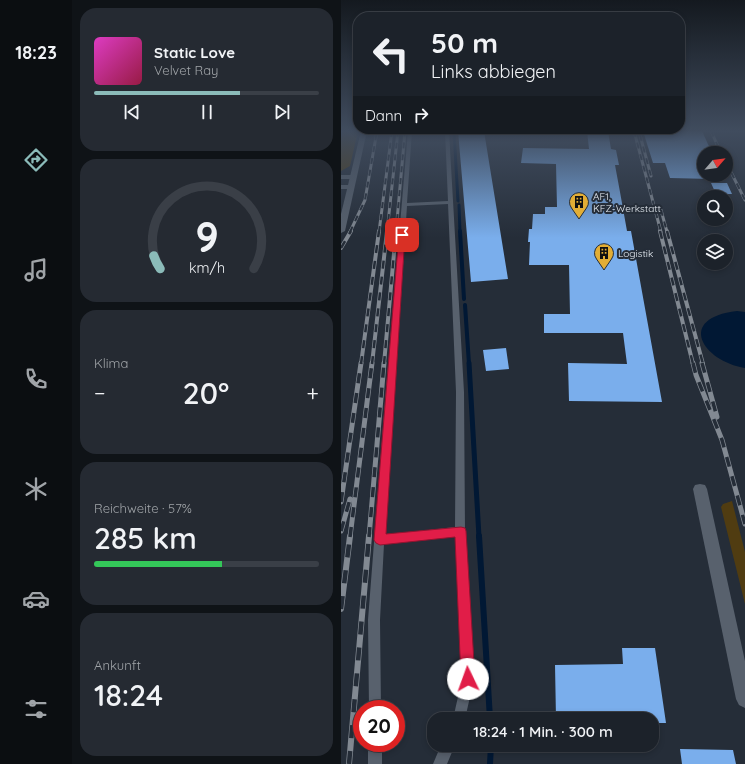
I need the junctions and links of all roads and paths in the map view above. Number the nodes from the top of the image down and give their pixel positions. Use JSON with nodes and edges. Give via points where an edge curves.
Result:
{"nodes":[{"id":1,"x":355,"y":167,"type":"edge"},
{"id":2,"x":407,"y":167,"type":"edge"},
{"id":3,"x":449,"y":167,"type":"edge"},
{"id":4,"x":353,"y":176,"type":"junction"},
{"id":5,"x":341,"y":177,"type":"edge"},
{"id":6,"x":341,"y":187,"type":"edge"},
{"id":7,"x":351,"y":187,"type":"junction"},
{"id":8,"x":451,"y":202,"type":"junction"},
{"id":9,"x":404,"y":205,"type":"junction"},
{"id":10,"x":341,"y":231,"type":"edge"},
{"id":11,"x":700,"y":489,"type":"dead end"},
{"id":12,"x":461,"y":531,"type":"junction"},
{"id":13,"x":380,"y":540,"type":"junction"},
{"id":14,"x":745,"y":699,"type":"edge"},
{"id":15,"x":375,"y":700,"type":"edge"},
{"id":16,"x":461,"y":712,"type":"edge"},
{"id":17,"x":375,"y":752,"type":"edge"},
{"id":18,"x":445,"y":752,"type":"edge"},
{"id":19,"x":375,"y":764,"type":"edge"},
{"id":20,"x":440,"y":764,"type":"edge"}],
"edges":[{"from":1,"to":4,"type":"street"},
{"from":2,"to":9,"type":"lane"},
{"from":3,"to":8,"type":"lane"},
{"from":4,"to":5,"type":"lane"},
{"from":4,"to":7,"type":"street"},
{"from":6,"to":7,"type":"lane"},
{"from":7,"to":10,"type":"street"},
{"from":8,"to":9,"type":"lane"},
{"from":8,"to":12,"type":"lane","via":[[460,392]]},
{"from":9,"to":13,"type":"lane"},
{"from":11,"to":14,"type":"street"},
{"from":12,"to":13,"type":"lane"},
{"from":12,"to":16,"type":"lane","via":[[468,679]]},
{"from":13,"to":15,"type":"lane","via":[[374,620]]},
{"from":17,"to":19,"type":"lane"},
{"from":18,"to":20,"type":"lane"}]}
